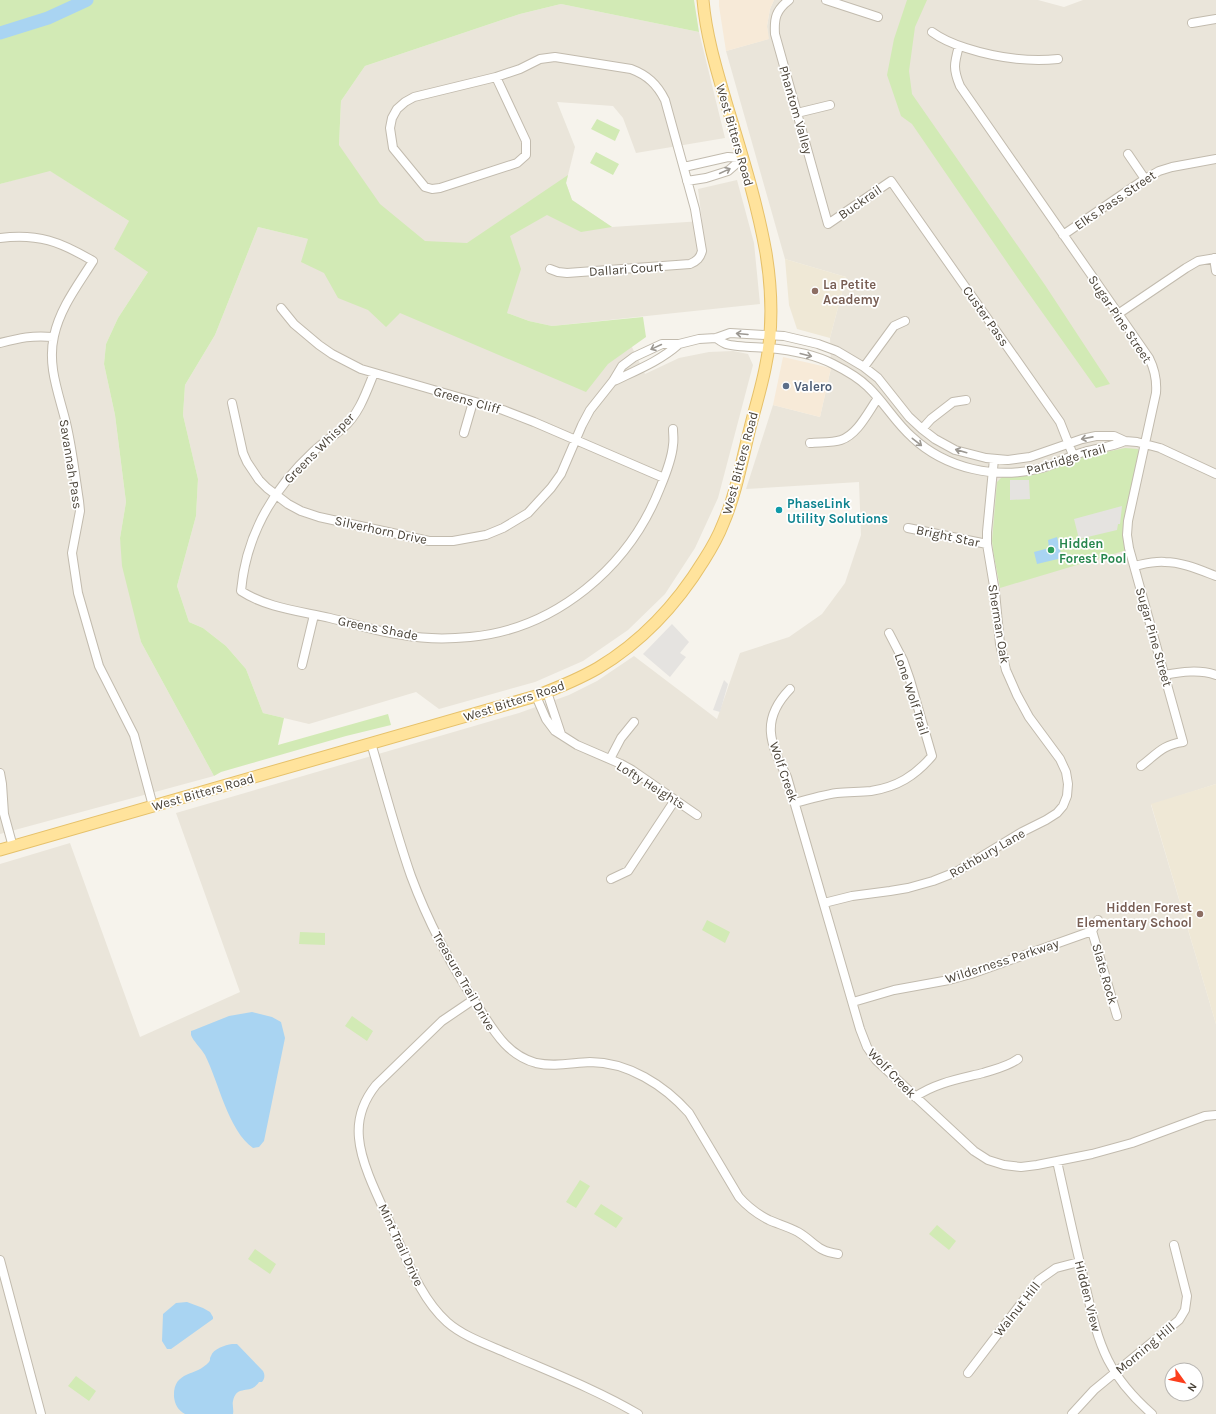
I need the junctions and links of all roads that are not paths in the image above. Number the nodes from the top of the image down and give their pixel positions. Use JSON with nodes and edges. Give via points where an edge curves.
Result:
{"nodes":[{"id":1,"x":703,"y":0,"type":"edge"},
{"id":2,"x":789,"y":0,"type":"edge"},
{"id":3,"x":826,"y":0,"type":"edge"},
{"id":4,"x":878,"y":17,"type":"dead end"},
{"id":5,"x":1216,"y":19,"type":"edge"},
{"id":6,"x":1192,"y":23,"type":"dead end"},
{"id":7,"x":932,"y":32,"type":"dead end"},
{"id":8,"x":960,"y":46,"type":"junction"},
{"id":9,"x":1058,"y":59,"type":"dead end"},
{"id":10,"x":496,"y":76,"type":"junction"},
{"id":11,"x":830,"y":105,"type":"dead end"},
{"id":12,"x":797,"y":113,"type":"junction"},
{"id":13,"x":1128,"y":154,"type":"dead end"},
{"id":14,"x":742,"y":158,"type":"junction"},
{"id":15,"x":1216,"y":159,"type":"edge"},
{"id":16,"x":684,"y":167,"type":"junction"},
{"id":17,"x":1145,"y":179,"type":"junction"},
{"id":18,"x":687,"y":181,"type":"junction"},
{"id":19,"x":891,"y":181,"type":"joint"},
{"id":20,"x":828,"y":224,"type":"joint"},
{"id":21,"x":1063,"y":235,"type":"junction"},
{"id":22,"x":0,"y":238,"type":"edge"},
{"id":23,"x":1215,"y":258,"type":"edge"},
{"id":24,"x":550,"y":269,"type":"dead end"},
{"id":25,"x":1216,"y":271,"type":"edge"},
{"id":26,"x":281,"y":308,"type":"dead end"},
{"id":27,"x":1118,"y":314,"type":"junction"},
{"id":28,"x":905,"y":320,"type":"dead end"},
{"id":29,"x":769,"y":336,"type":"junction"},
{"id":30,"x":53,"y":337,"type":"junction"},
{"id":31,"x":716,"y":338,"type":"junction"},
{"id":32,"x":0,"y":343,"type":"edge"},
{"id":33,"x":679,"y":344,"type":"junction"},
{"id":34,"x":768,"y":348,"type":"junction"},
{"id":35,"x":640,"y":354,"type":"junction"},
{"id":36,"x":647,"y":365,"type":"junction"},
{"id":37,"x":864,"y":367,"type":"junction"},
{"id":38,"x":374,"y":373,"type":"junction"},
{"id":39,"x":613,"y":381,"type":"junction"},
{"id":40,"x":878,"y":398,"type":"junction"},
{"id":41,"x":966,"y":400,"type":"dead end"},
{"id":42,"x":474,"y":402,"type":"junction"},
{"id":43,"x":232,"y":403,"type":"dead end"},
{"id":44,"x":909,"y":417,"type":"junction"},
{"id":45,"x":899,"y":425,"type":"junction"},
{"id":46,"x":673,"y":429,"type":"dead end"},
{"id":47,"x":922,"y":429,"type":"junction"},
{"id":48,"x":464,"y":433,"type":"dead end"},
{"id":49,"x":575,"y":440,"type":"junction"},
{"id":50,"x":1125,"y":441,"type":"junction"},
{"id":51,"x":810,"y":443,"type":"dead end"},
{"id":52,"x":1068,"y":444,"type":"junction"},
{"id":53,"x":1144,"y":444,"type":"junction"},
{"id":54,"x":1073,"y":456,"type":"junction"},
{"id":55,"x":994,"y":459,"type":"junction"},
{"id":56,"x":993,"y":473,"type":"junction"},
{"id":57,"x":1216,"y":474,"type":"edge"},
{"id":58,"x":664,"y":478,"type":"junction"},
{"id":59,"x":275,"y":494,"type":"junction"},
{"id":60,"x":908,"y":528,"type":"dead end"},
{"id":61,"x":987,"y":544,"type":"junction"},
{"id":62,"x":1134,"y":566,"type":"junction"},
{"id":63,"x":1216,"y":576,"type":"edge"},
{"id":64,"x":241,"y":590,"type":"joint"},
{"id":65,"x":314,"y":614,"type":"junction"},
{"id":66,"x":889,"y":633,"type":"dead end"},
{"id":67,"x":302,"y":665,"type":"dead end"},
{"id":68,"x":1164,"y":675,"type":"junction"},
{"id":69,"x":1216,"y":675,"type":"edge"},
{"id":70,"x":790,"y":689,"type":"dead end"},
{"id":71,"x":547,"y":692,"type":"junction"},
{"id":72,"x":536,"y":696,"type":"junction"},
{"id":73,"x":553,"y":722,"type":"junction"},
{"id":74,"x":634,"y":722,"type":"dead end"},
{"id":75,"x":372,"y":743,"type":"junction"},
{"id":76,"x":610,"y":759,"type":"junction"},
{"id":77,"x":1141,"y":766,"type":"dead end"},
{"id":78,"x":0,"y":773,"type":"edge"},
{"id":79,"x":1067,"y":796,"type":"joint"},
{"id":80,"x":676,"y":800,"type":"junction"},
{"id":81,"x":795,"y":803,"type":"junction"},
{"id":82,"x":153,"y":806,"type":"junction"},
{"id":83,"x":697,"y":814,"type":"dead end"},
{"id":84,"x":13,"y":847,"type":"junction"},
{"id":85,"x":0,"y":850,"type":"edge"},
{"id":86,"x":611,"y":879,"type":"dead end"},
{"id":87,"x":824,"y":903,"type":"junction"},
{"id":88,"x":1098,"y":920,"type":"dead end"},
{"id":89,"x":1092,"y":931,"type":"junction"},
{"id":90,"x":473,"y":1000,"type":"junction"},
{"id":91,"x":853,"y":1002,"type":"junction"},
{"id":92,"x":1117,"y":1016,"type":"dead end"},
{"id":93,"x":1018,"y":1059,"type":"dead end"},
{"id":94,"x":915,"y":1096,"type":"junction"},
{"id":95,"x":1216,"y":1114,"type":"edge"},
{"id":96,"x":1057,"y":1161,"type":"junction"},
{"id":97,"x":1174,"y":1245,"type":"dead end"},
{"id":98,"x":838,"y":1254,"type":"dead end"},
{"id":99,"x":0,"y":1260,"type":"edge"},
{"id":100,"x":1079,"y":1262,"type":"junction"},
{"id":101,"x":968,"y":1373,"type":"dead end"},
{"id":102,"x":1116,"y":1373,"type":"junction"},
{"id":103,"x":41,"y":1414,"type":"edge"},
{"id":104,"x":638,"y":1414,"type":"edge"},
{"id":105,"x":1072,"y":1414,"type":"edge"},
{"id":106,"x":1152,"y":1414,"type":"edge"}],
"edges":[{"from":1,"to":14,"type":"main road","name":"West Bitters Road","via":[[713,57]]},
{"from":2,"to":12,"type":"street","name":"Phantom Valley","via":[[781,6],[776,15],[774,34]]},
{"from":3,"to":4,"type":"street"},
{"from":5,"to":6,"type":"street"},
{"from":7,"to":8,"type":"street","via":[[942,40]]},
{"from":8,"to":9,"type":"street","via":[[1000,58],[1038,61]]},
{"from":8,"to":21,"type":"street","name":"Sugar Pine Street","via":[[955,60],[955,74],[960,86]]},
{"from":10,"to":10,"type":"street","via":[[414,97],[397,109],[390,128],[393,148],[425,187],[440,188],[517,163],[526,155],[526,141]]},
{"from":10,"to":16,"type":"street","via":[[520,69],[540,59],[555,57],[630,69],[640,73],[654,82],[665,100]]},
{"from":11,"to":12,"type":"street"},
{"from":12,"to":20,"type":"street","name":"Phantom Valley"},
{"from":13,"to":17,"type":"street"},
{"from":14,"to":16,"type":"street","via":[[728,157]]},
{"from":18,"to":14,"type":"street","one_way":true,"via":[[706,178],[728,170]]},
{"from":14,"to":29,"type":"main road","name":"West Bitters Road","via":[[757,210],[766,255],[770,290]]},
{"from":15,"to":17,"type":"street","name":"Elks Pass Street","via":[[1172,167]]},
{"from":16,"to":18,"type":"street"},
{"from":17,"to":21,"type":"street","name":"Elks Pass Street"},
{"from":18,"to":24,"type":"street","name":"Dallari Court","via":[[702,251],[696,261],[690,264],[567,273]]},
{"from":19,"to":20,"type":"street","name":"Buckrail"},
{"from":19,"to":52,"type":"street","name":"Custer Pass","via":[[1060,422]]},
{"from":21,"to":27,"type":"street","name":"Sugar Pine Street"},
{"from":22,"to":30,"type":"street","name":"Savannah Pass","via":[[29,237],[56,242],[93,262],[67,301]]},
{"from":23,"to":25,"type":"street"},
{"from":23,"to":27,"type":"street","via":[[1198,261]]},
{"from":26,"to":38,"type":"street","name":"Greens Cliff","via":[[294,324],[319,345],[347,362]]},
{"from":27,"to":53,"type":"street","name":"Sugar Pine Street","via":[[1155,370],[1156,393]]},
{"from":28,"to":37,"type":"street","via":[[894,326]]},
{"from":29,"to":31,"type":"street","name":"Silverhorn Drive","one_way":true,"via":[[730,333]]},
{"from":29,"to":34,"type":"main road","name":"West Bitters Road"},
{"from":29,"to":37,"type":"street","name":"Partridge Trail","via":[[784,336],[818,344],[837,351]]},
{"from":30,"to":32,"type":"street","via":[[27,337]]},
{"from":30,"to":82,"type":"street","name":"Savannah Pass","via":[[54,375],[66,422],[80,511],[72,553],[78,592],[99,666],[134,735]]},
{"from":31,"to":33,"type":"street","name":"Silverhorn Drive"},
{"from":31,"to":34,"type":"street","name":"Silverhorn Drive","via":[[727,344]]},
{"from":33,"to":35,"type":"street","name":"Silverhorn Drive","one_way":true,"via":[[662,344]]},
{"from":33,"to":36,"type":"street","name":"Silverhorn Drive"},
{"from":34,"to":40,"type":"street","name":"Partridge Trail","one_way":true,"via":[[798,353],[831,363],[856,377]]},
{"from":34,"to":71,"type":"main road","name":"West Bitters Road","via":[[766,368],[732,500],[723,525],[692,580],[670,608],[620,653],[598,668]]},
{"from":35,"to":36,"type":"street"},
{"from":35,"to":39,"type":"street","name":"Silverhorn Drive","via":[[622,366]]},
{"from":36,"to":39,"type":"street","name":"Silverhorn Drive"},
{"from":37,"to":44,"type":"street","name":"Partridge Trail","via":[[878,378]]},
{"from":38,"to":42,"type":"street","name":"Greens Cliff"},
{"from":38,"to":59,"type":"street","name":"Greens Whisper","via":[[364,400],[350,421],[310,455]]},
{"from":39,"to":49,"type":"street","name":"Silverhorn Drive","via":[[590,410]]},
{"from":40,"to":45,"type":"street","name":"Partridge Trail"},
{"from":40,"to":51,"type":"street","via":[[850,435],[842,440]]},
{"from":41,"to":47,"type":"street","via":[[953,402],[930,419]]},
{"from":42,"to":48,"type":"street"},
{"from":42,"to":49,"type":"street","name":"Greens Cliff","via":[[503,410]]},
{"from":43,"to":59,"type":"street","name":"Silverhorn Drive","via":[[247,462],[259,480]]},
{"from":44,"to":45,"type":"street"},
{"from":44,"to":47,"type":"street","name":"Partridge Trail"},
{"from":45,"to":56,"type":"street","name":"Partridge Trail","one_way":true,"via":[[940,457]]},
{"from":46,"to":58,"type":"street","name":"Greens Shade","via":[[673,446]]},
{"from":55,"to":47,"type":"street","name":"Partridge Trail","one_way":true,"via":[[955,450]]},
{"from":49,"to":58,"type":"street","name":"Greens Cliff"},
{"from":49,"to":59,"type":"street","name":"Silverhorn Drive","via":[[561,474],[528,513],[503,528],[470,539],[429,541],[345,523],[301,511]]},
{"from":50,"to":52,"type":"street","name":"Partridge Trail","one_way":true,"via":[[1114,436],[1096,436]]},
{"from":50,"to":53,"type":"street","name":"Partridge Trail"},
{"from":50,"to":54,"type":"street","name":"Partridge Trail"},
{"from":52,"to":54,"type":"street","name":"Custer Pass"},
{"from":52,"to":55,"type":"street","name":"Partridge Trail","via":[[1030,457]]},
{"from":53,"to":57,"type":"street","name":"Partridge Trail","via":[[1160,448]]},
{"from":53,"to":62,"type":"street","name":"Sugar Pine Street","via":[[1128,521],[1127,534]]},
{"from":54,"to":56,"type":"street","name":"Partridge Trail","via":[[1027,471]]},
{"from":55,"to":56,"type":"street","name":"Sherman Oak"},
{"from":56,"to":61,"type":"street","name":"Sherman Oak"},
{"from":58,"to":65,"type":"street","name":"Greens Shade","via":[[646,520],[610,567],[573,599],[539,618],[508,630],[471,637],[445,638],[404,636]]},
{"from":59,"to":64,"type":"street","name":"Greens Whisper","via":[[250,544]]},
{"from":60,"to":61,"type":"street","name":"Bright Star"},
{"from":61,"to":79,"type":"street","name":"Sherman Oak","via":[[1000,644],[1006,670],[1029,717],[1060,759],[1066,772]]},
{"from":62,"to":63,"type":"street","via":[[1166,562]]},
{"from":62,"to":68,"type":"street","name":"Sugar Pine Street"},
{"from":64,"to":65,"type":"street","name":"Greens Shade","via":[[265,603]]},
{"from":65,"to":67,"type":"street"},
{"from":66,"to":81,"type":"street","name":"Lone Wolf Trail","via":[[910,680],[932,756],[911,776],[888,788],[837,793]]},
{"from":68,"to":69,"type":"street","via":[[1195,671]]},
{"from":68,"to":77,"type":"street","name":"Sugar Pine Street","via":[[1183,742],[1164,747]]},
{"from":70,"to":81,"type":"street","name":"Wolf Creek","via":[[776,706],[770,732]]},
{"from":71,"to":72,"type":"main road","name":"West Bitters Road"},
{"from":71,"to":73,"type":"street","name":"Lofty Heights"},
{"from":72,"to":73,"type":"street","name":"Lofty Heights"},
{"from":72,"to":75,"type":"main road","name":"West Bitters Road"},
{"from":73,"to":76,"type":"street","name":"Lofty Heights","via":[[559,727],[561,734],[577,745]]},
{"from":74,"to":76,"type":"street","via":[[620,738]]},
{"from":75,"to":82,"type":"main road","name":"West Bitters Road"},
{"from":75,"to":90,"type":"street","name":"Treasure Trail Drive","via":[[412,877],[429,919]]},
{"from":76,"to":80,"type":"street","name":"Lofty Heights","via":[[632,770]]},
{"from":78,"to":84,"type":"street","via":[[4,814]]},
{"from":79,"to":87,"type":"street","name":"Rothbury Lane","via":[[1057,813],[956,872],[908,888]]},
{"from":80,"to":83,"type":"street","name":"Lofty Heights"},
{"from":80,"to":86,"type":"street","via":[[628,871]]},
{"from":81,"to":87,"type":"street","name":"Wolf Creek"},
{"from":82,"to":84,"type":"main road","name":"West Bitters Road"},
{"from":84,"to":85,"type":"main road","name":"West Bitters Road"},
{"from":87,"to":91,"type":"street","name":"Wolf Creek"},
{"from":88,"to":89,"type":"street"},
{"from":89,"to":91,"type":"street","name":"Wilderness Parkway","via":[[971,974],[894,990]]},
{"from":89,"to":92,"type":"street","name":"Slate Rock"},
{"from":90,"to":98,"type":"street","name":"Treasure Trail Drive","via":[[503,1044],[516,1055],[556,1066],[589,1062],[611,1064],[632,1070],[652,1081],[684,1106],[745,1203],[767,1219],[798,1233],[819,1249]]},
{"from":90,"to":104,"type":"street","name":"Mint Trail Drive","via":[[442,1021],[368,1094],[362,1110],[359,1138],[367,1168],[415,1278],[430,1303],[447,1322],[475,1339],[605,1396]]},
{"from":91,"to":94,"type":"street","name":"Wolf Creek","via":[[864,1041],[872,1054]]},
{"from":93,"to":94,"type":"street","via":[[1005,1067],[937,1085]]},
{"from":94,"to":96,"type":"street","name":"Wolf Creek","via":[[966,1144],[988,1160],[1021,1167]]},
{"from":95,"to":96,"type":"street","name":"Wolf Creek","via":[[1132,1143]]},
{"from":96,"to":100,"type":"street","name":"Hidden View"},
{"from":97,"to":102,"type":"street","name":"Morning Hill","via":[[1186,1296],[1186,1310],[1179,1320]]},
{"from":99,"to":103,"type":"street"},
{"from":100,"to":101,"type":"street","name":"Walnut Hill","via":[[1056,1268],[1039,1280]]},
{"from":100,"to":102,"type":"street","name":"Hidden View","via":[[1095,1328],[1108,1361]]},
{"from":102,"to":105,"type":"street","name":"Morning Hill","via":[[1094,1390]]},
{"from":102,"to":106,"type":"street","name":"Hidden View","via":[[1134,1397]]}]}
